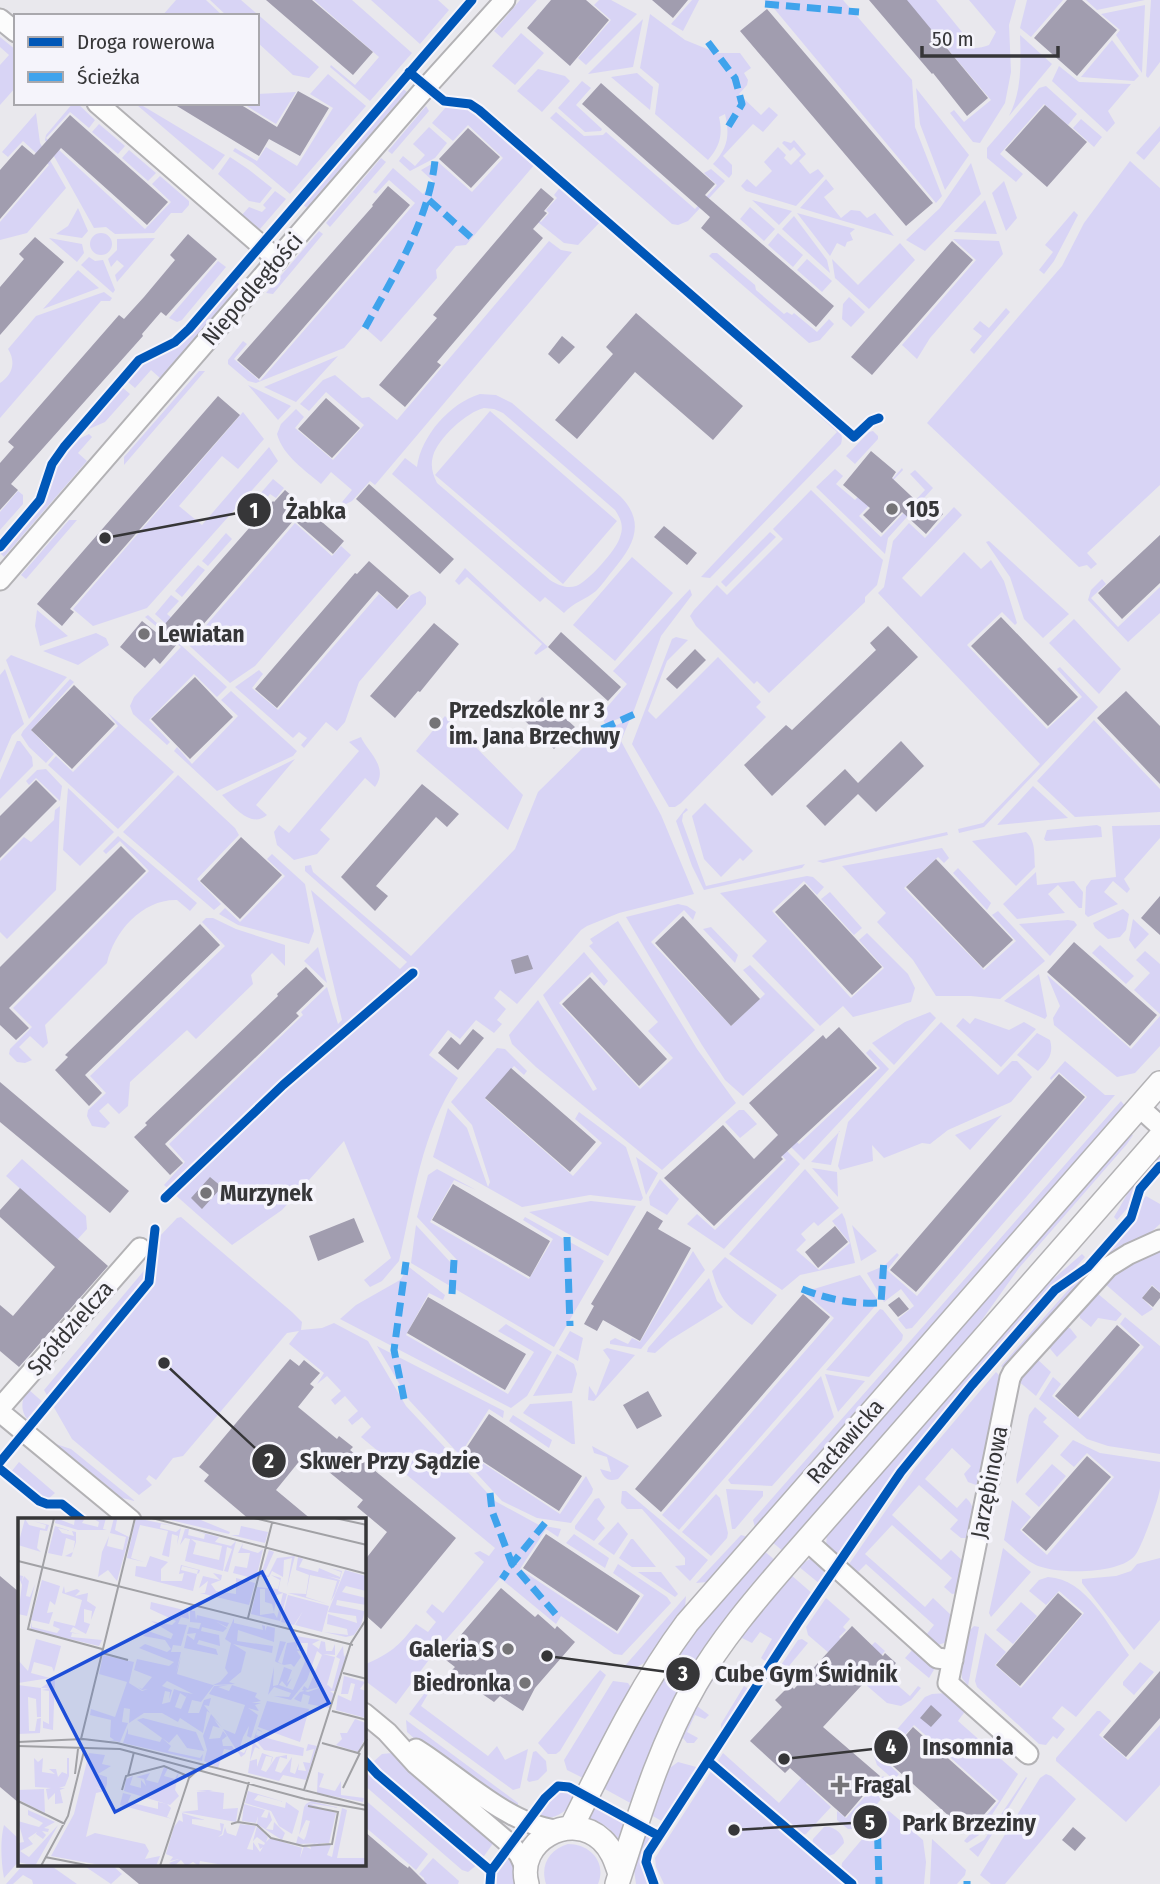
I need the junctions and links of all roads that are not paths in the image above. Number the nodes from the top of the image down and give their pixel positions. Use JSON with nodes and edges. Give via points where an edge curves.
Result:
{"nodes":[{"id":1,"x":505,"y":0,"type":"edge"},
{"id":2,"x":0,"y":19,"type":"edge"},
{"id":3,"x":14,"y":31,"type":"edge"},
{"id":4,"x":99,"y":105,"type":"edge"},
{"id":5,"x":278,"y":260,"type":"junction"},
{"id":6,"x":0,"y":580,"type":"edge"},
{"id":7,"x":1160,"y":1083,"type":"edge"},
{"id":8,"x":1139,"y":1107,"type":"junction"},
{"id":9,"x":1160,"y":1126,"type":"edge"},
{"id":10,"x":1160,"y":1137,"type":"edge"},
{"id":11,"x":1160,"y":1240,"type":"edge"},
{"id":12,"x":140,"y":1248,"type":"dead end"},
{"id":13,"x":0,"y":1410,"type":"edge"},
{"id":14,"x":129,"y":1518,"type":"edge"},
{"id":15,"x":807,"y":1541,"type":"junction"},
{"id":16,"x":953,"y":1660,"type":"junction"},
{"id":17,"x":366,"y":1715,"type":"edge"},
{"id":18,"x":387,"y":1732,"type":"junction"},
{"id":19,"x":1028,"y":1754,"type":"dead end"},
{"id":20,"x":563,"y":1829,"type":"junction"},
{"id":21,"x":525,"y":1879,"type":"edge"},
{"id":22,"x":619,"y":1881,"type":"edge"}],
"edges":[{"from":1,"to":5,"type":"street","name":"Niepodległości"},
{"from":2,"to":3,"type":"street"},
{"from":4,"to":5,"type":"street"},
{"from":5,"to":6,"type":"street","name":"Niepodległości"},
{"from":7,"to":8,"type":"street","name":"Racławicka"},
{"from":8,"to":9,"type":"street"},
{"from":8,"to":20,"type":"street","name":"Racławicka","via":[[687,1623],[664,1654]]},
{"from":10,"to":15,"type":"street","name":"Racławicka"},
{"from":11,"to":16,"type":"street","name":"Jarzębinowa","via":[[1108,1267],[1013,1372]]},
{"from":12,"to":13,"type":"street","name":"Spółdzielcza"},
{"from":13,"to":14,"type":"street"},
{"from":15,"to":16,"type":"street","via":[[937,1657]]},
{"from":15,"to":22,"type":"street","name":"Racławicka","via":[[734,1627],[696,1683],[665,1746]]},
{"from":16,"to":19,"type":"street","name":"Jarzębinowa","via":[[948,1683]]},
{"from":17,"to":18,"type":"street"},
{"from":18,"to":20,"type":"street","via":[[519,1818],[538,1828]]},
{"from":18,"to":21,"type":"street","via":[[511,1845],[519,1854]]},
{"from":20,"to":21,"type":"street","via":[[531,1850]]},
{"from":20,"to":22,"type":"street","via":[[591,1832],[602,1839],[610,1848]]}]}
